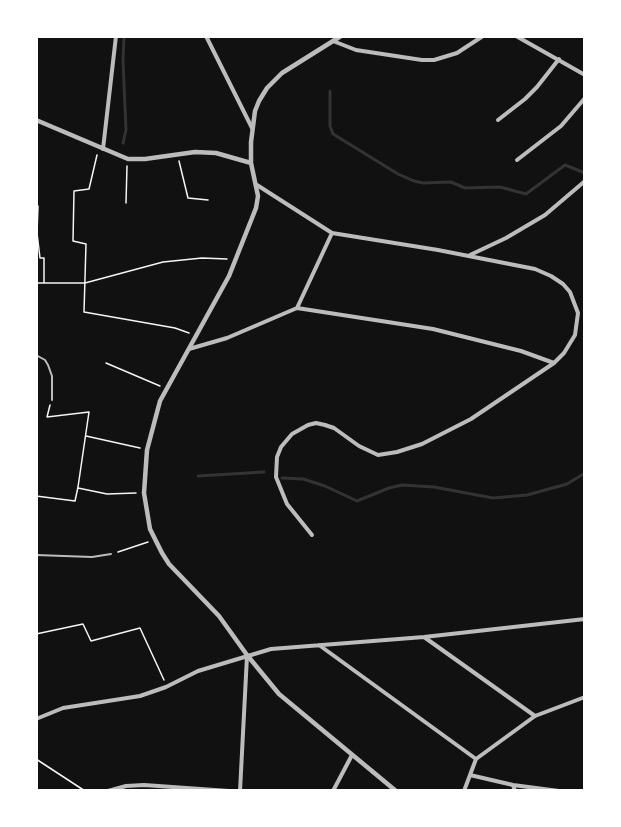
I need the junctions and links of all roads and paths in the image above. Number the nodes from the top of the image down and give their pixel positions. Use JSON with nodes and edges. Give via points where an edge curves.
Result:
{"nodes":[{"id":1,"x":116,"y":36,"type":"edge"},
{"id":2,"x":216,"y":36,"type":"edge"},
{"id":3,"x":341,"y":36,"type":"edge"},
{"id":4,"x":483,"y":36,"type":"edge"},
{"id":5,"x":516,"y":36,"type":"edge"},
{"id":6,"x":208,"y":38,"type":"edge"},
{"id":7,"x":333,"y":41,"type":"junction"},
{"id":8,"x":559,"y":59,"type":"junction"},
{"id":9,"x":585,"y":75,"type":"edge"},
{"id":10,"x":585,"y":98,"type":"edge"},
{"id":11,"x":36,"y":120,"type":"edge"},
{"id":12,"x":498,"y":120,"type":"dead end"},
{"id":13,"x":252,"y":128,"type":"junction"},
{"id":14,"x":101,"y":149,"type":"junction"},
{"id":15,"x":177,"y":154,"type":"junction"},
{"id":16,"x":128,"y":159,"type":"junction"},
{"id":17,"x":517,"y":160,"type":"dead end"},
{"id":18,"x":251,"y":163,"type":"junction"},
{"id":19,"x":585,"y":181,"type":"edge"},
{"id":20,"x":257,"y":185,"type":"junction"},
{"id":21,"x":208,"y":200,"type":"dead end"},
{"id":22,"x":126,"y":203,"type":"dead end"},
{"id":23,"x":36,"y":207,"type":"edge"},
{"id":24,"x":332,"y":233,"type":"junction"},
{"id":25,"x":469,"y":256,"type":"junction"},
{"id":26,"x":236,"y":260,"type":"junction"},
{"id":27,"x":36,"y":283,"type":"edge"},
{"id":28,"x":44,"y":283,"type":"junction"},
{"id":29,"x":85,"y":283,"type":"junction"},
{"id":30,"x":297,"y":308,"type":"junction"},
{"id":31,"x":578,"y":313,"type":"junction"},
{"id":32,"x":585,"y":319,"type":"edge"},
{"id":33,"x":195,"y":336,"type":"junction"},
{"id":34,"x":188,"y":349,"type":"junction"},
{"id":35,"x":36,"y":356,"type":"edge"},
{"id":36,"x":106,"y":363,"type":"dead end"},
{"id":37,"x":554,"y":363,"type":"junction"},
{"id":38,"x":166,"y":388,"type":"junction"},
{"id":39,"x":52,"y":400,"type":"joint"},
{"id":40,"x":86,"y":436,"type":"junction"},
{"id":41,"x":147,"y":450,"type":"junction"},
{"id":42,"x":78,"y":487,"type":"junction"},
{"id":43,"x":144,"y":493,"type":"junction"},
{"id":44,"x":36,"y":496,"type":"edge"},
{"id":45,"x":312,"y":535,"type":"dead end"},
{"id":46,"x":154,"y":540,"type":"junction"},
{"id":47,"x":111,"y":554,"type":"joint"},
{"id":48,"x":36,"y":555,"type":"edge"},
{"id":49,"x":585,"y":619,"type":"edge"},
{"id":50,"x":36,"y":634,"type":"edge"},
{"id":51,"x":424,"y":637,"type":"junction"},
{"id":52,"x":318,"y":644,"type":"junction"},
{"id":53,"x":247,"y":655,"type":"junction"},
{"id":54,"x":166,"y":687,"type":"junction"},
{"id":55,"x":585,"y":697,"type":"edge"},
{"id":56,"x":535,"y":716,"type":"junction"},
{"id":57,"x":36,"y":719,"type":"edge"},
{"id":58,"x":352,"y":755,"type":"junction"},
{"id":59,"x":36,"y":759,"type":"edge"},
{"id":60,"x":476,"y":759,"type":"junction"},
{"id":61,"x":470,"y":774,"type":"junction"},
{"id":62,"x":513,"y":785,"type":"junction"},
{"id":63,"x":161,"y":789,"type":"edge"},
{"id":64,"x":85,"y":791,"type":"edge"},
{"id":65,"x":108,"y":791,"type":"edge"},
{"id":66,"x":229,"y":791,"type":"edge"},
{"id":67,"x":240,"y":791,"type":"edge"},
{"id":68,"x":333,"y":791,"type":"edge"},
{"id":69,"x":396,"y":791,"type":"edge"},
{"id":70,"x":464,"y":791,"type":"edge"},
{"id":71,"x":514,"y":791,"type":"edge"},
{"id":72,"x":559,"y":791,"type":"edge"}],
"edges":[{"from":1,"to":14,"type":"street"},
{"from":2,"to":6,"type":"street"},
{"from":3,"to":7,"type":"street"},
{"from":4,"to":7,"type":"street","via":[[457,53],[434,60],[357,50]]},
{"from":5,"to":8,"type":"street"},
{"from":6,"to":13,"type":"street"},
{"from":7,"to":13,"type":"street","via":[[282,73],[267,88],[255,111]]},
{"from":8,"to":9,"type":"street"},
{"from":8,"to":12,"type":"street","via":[[525,99]]},
{"from":10,"to":17,"type":"street","via":[[561,126]]},
{"from":11,"to":14,"type":"street"},
{"from":13,"to":18,"type":"street"},
{"from":14,"to":16,"type":"street"},
{"from":14,"to":29,"type":"path","via":[[89,189],[74,191],[73,241],[86,244]]},
{"from":15,"to":16,"type":"street"},
{"from":15,"to":18,"type":"street","via":[[216,153]]},
{"from":15,"to":21,"type":"path","via":[[188,198]]},
{"from":16,"to":22,"type":"path"},
{"from":18,"to":20,"type":"street"},
{"from":19,"to":25,"type":"street","via":[[545,215]]},
{"from":20,"to":24,"type":"street"},
{"from":20,"to":26,"type":"street","via":[[256,208]]},
{"from":23,"to":28,"type":"path"},
{"from":24,"to":25,"type":"street"},
{"from":24,"to":30,"type":"street"},
{"from":25,"to":31,"type":"street","via":[[535,269],[551,276],[570,292]]},
{"from":26,"to":29,"type":"path","via":[[164,262]]},
{"from":26,"to":33,"type":"street"},
{"from":27,"to":28,"type":"path"},
{"from":28,"to":29,"type":"path"},
{"from":29,"to":33,"type":"path","via":[[84,312],[175,328]]},
{"from":30,"to":34,"type":"street","via":[[227,338]]},
{"from":30,"to":37,"type":"street","via":[[433,329]]},
{"from":31,"to":32,"type":"street"},
{"from":31,"to":37,"type":"street","via":[[575,335]]},
{"from":33,"to":34,"type":"street"},
{"from":34,"to":38,"type":"street"},
{"from":35,"to":39,"type":"lane","via":[[45,360],[52,376]]},
{"from":36,"to":38,"type":"path"},
{"from":37,"to":45,"type":"street","via":[[471,419],[397,452],[372,454],[334,428],[316,423],[292,434],[277,457],[276,477],[286,504]]},
{"from":38,"to":41,"type":"street"},
{"from":39,"to":40,"type":"path","via":[[47,417],[90,411]]},
{"from":40,"to":41,"type":"path"},
{"from":40,"to":42,"type":"path"},
{"from":41,"to":43,"type":"street"},
{"from":42,"to":43,"type":"path","via":[[107,494]]},
{"from":42,"to":44,"type":"path","via":[[75,501]]},
{"from":43,"to":46,"type":"street"},
{"from":46,"to":47,"type":"path"},
{"from":46,"to":53,"type":"street"},
{"from":47,"to":48,"type":"lane"},
{"from":49,"to":51,"type":"street"},
{"from":50,"to":54,"type":"path","via":[[83,624],[91,641],[140,628]]},
{"from":51,"to":52,"type":"street"},
{"from":51,"to":56,"type":"street"},
{"from":52,"to":53,"type":"street"},
{"from":52,"to":60,"type":"street"},
{"from":53,"to":54,"type":"street","via":[[198,671]]},
{"from":53,"to":58,"type":"street","via":[[279,694]]},
{"from":53,"to":67,"type":"street"},
{"from":54,"to":57,"type":"street","via":[[140,696],[63,708]]},
{"from":55,"to":56,"type":"street"},
{"from":56,"to":60,"type":"street"},
{"from":58,"to":68,"type":"street"},
{"from":58,"to":69,"type":"street"},
{"from":59,"to":64,"type":"path"},
{"from":60,"to":61,"type":"street"},
{"from":61,"to":62,"type":"street"},
{"from":61,"to":70,"type":"street"},
{"from":62,"to":71,"type":"street"},
{"from":62,"to":72,"type":"street"},
{"from":63,"to":65,"type":"street","via":[[126,786]]},
{"from":63,"to":66,"type":"street"}]}
